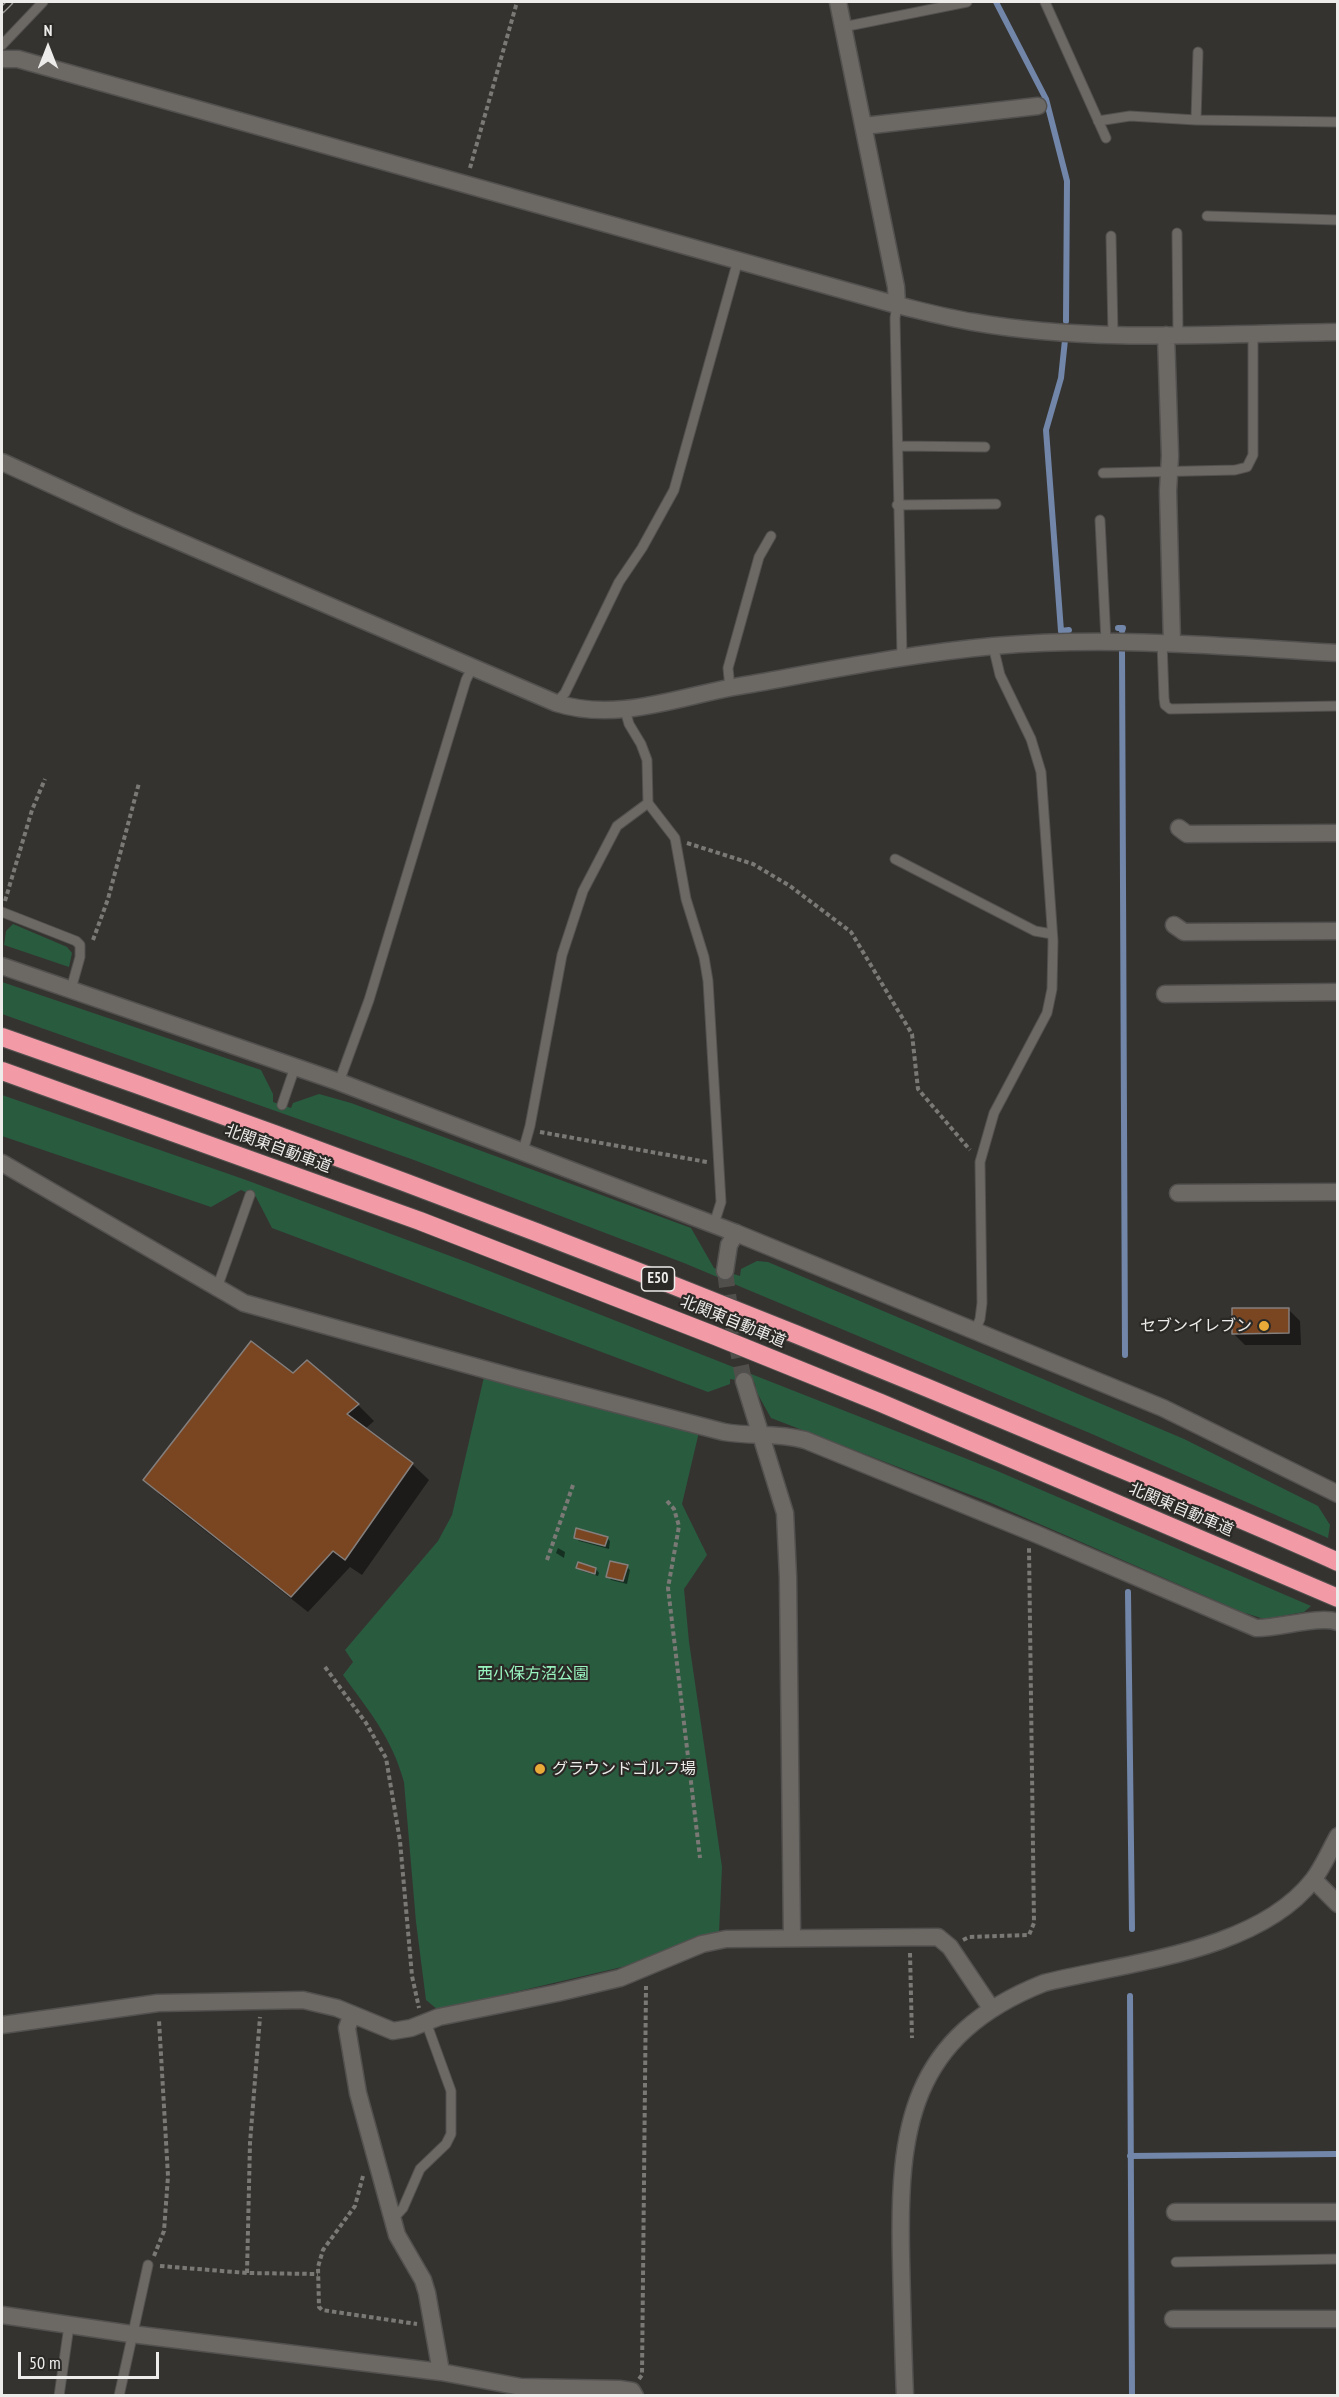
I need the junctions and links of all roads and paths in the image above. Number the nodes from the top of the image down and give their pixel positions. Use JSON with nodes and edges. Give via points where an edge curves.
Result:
{"nodes":[{"id":1,"x":43,"y":2,"type":"edge"},
{"id":2,"x":517,"y":2,"type":"edge"},
{"id":3,"x":838,"y":2,"type":"edge"},
{"id":4,"x":967,"y":2,"type":"edge"},
{"id":5,"x":1045,"y":2,"type":"edge"},
{"id":6,"x":843,"y":27,"type":"junction"},
{"id":7,"x":2,"y":45,"type":"edge"},
{"id":8,"x":1198,"y":52,"type":"dead end"},
{"id":9,"x":2,"y":59,"type":"edge"},
{"id":10,"x":1038,"y":106,"type":"dead end"},
{"id":11,"x":1098,"y":120,"type":"junction"},
{"id":12,"x":1196,"y":120,"type":"junction"},
{"id":13,"x":1338,"y":122,"type":"edge"},
{"id":14,"x":864,"y":126,"type":"junction"},
{"id":15,"x":1106,"y":138,"type":"dead end"},
{"id":16,"x":465,"y":185,"type":"junction"},
{"id":17,"x":1207,"y":216,"type":"dead end"},
{"id":18,"x":1338,"y":220,"type":"edge"},
{"id":19,"x":1177,"y":232,"type":"dead end"},
{"id":20,"x":1111,"y":236,"type":"dead end"},
{"id":21,"x":738,"y":260,"type":"junction"},
{"id":22,"x":897,"y":305,"type":"junction"},
{"id":23,"x":1338,"y":332,"type":"edge"},
{"id":24,"x":1253,"y":333,"type":"junction"},
{"id":25,"x":1113,"y":334,"type":"junction"},
{"id":26,"x":1172,"y":334,"type":"junction"},
{"id":27,"x":898,"y":446,"type":"junction"},
{"id":28,"x":985,"y":447,"type":"dead end"},
{"id":29,"x":2,"y":462,"type":"edge"},
{"id":30,"x":1170,"y":471,"type":"junction"},
{"id":31,"x":1103,"y":473,"type":"dead end"},
{"id":32,"x":996,"y":504,"type":"dead end"},
{"id":33,"x":897,"y":505,"type":"junction"},
{"id":34,"x":1100,"y":520,"type":"dead end"},
{"id":35,"x":771,"y":536,"type":"dead end"},
{"id":36,"x":1106,"y":641,"type":"junction"},
{"id":37,"x":1167,"y":643,"type":"junction"},
{"id":38,"x":993,"y":646,"type":"junction"},
{"id":39,"x":1338,"y":653,"type":"edge"},
{"id":40,"x":902,"y":657,"type":"junction"},
{"id":41,"x":473,"y":666,"type":"junction"},
{"id":42,"x":730,"y":688,"type":"junction"},
{"id":43,"x":556,"y":703,"type":"junction"},
{"id":44,"x":1338,"y":706,"type":"edge"},
{"id":45,"x":625,"y":710,"type":"junction"},
{"id":46,"x":45,"y":779,"type":"dead end"},
{"id":47,"x":139,"y":783,"type":"dead end"},
{"id":48,"x":648,"y":803,"type":"junction"},
{"id":49,"x":1179,"y":828,"type":"dead end"},
{"id":50,"x":1338,"y":832,"type":"edge"},
{"id":51,"x":675,"y":838,"type":"junction"},
{"id":52,"x":895,"y":859,"type":"dead end"},
{"id":53,"x":2,"y":914,"type":"edge"},
{"id":54,"x":1174,"y":925,"type":"dead end"},
{"id":55,"x":1338,"y":931,"type":"edge"},
{"id":56,"x":1052,"y":934,"type":"junction"},
{"id":57,"x":82,"y":951,"type":"junction"},
{"id":58,"x":2,"y":966,"type":"edge"},
{"id":59,"x":70,"y":989,"type":"junction"},
{"id":60,"x":1338,"y":992,"type":"edge"},
{"id":61,"x":1165,"y":994,"type":"dead end"},
{"id":62,"x":2,"y":1037,"type":"edge"},
{"id":63,"x":295,"y":1067,"type":"junction"},
{"id":64,"x":2,"y":1071,"type":"edge"},
{"id":65,"x":339,"y":1082,"type":"junction"},
{"id":66,"x":282,"y":1105,"type":"dead end"},
{"id":67,"x":529,"y":1131,"type":"junction"},
{"id":68,"x":523,"y":1151,"type":"junction"},
{"id":69,"x":980,"y":1162,"type":"junction"},
{"id":70,"x":2,"y":1163,"type":"edge"},
{"id":71,"x":719,"y":1164,"type":"junction"},
{"id":72,"x":1338,"y":1192,"type":"edge"},
{"id":73,"x":1178,"y":1193,"type":"dead end"},
{"id":74,"x":249,"y":1195,"type":"dead end"},
{"id":75,"x":714,"y":1224,"type":"junction"},
{"id":76,"x":736,"y":1233,"type":"junction"},
{"id":77,"x":725,"y":1271,"type":"tunnel mouth"},
{"id":78,"x":217,"y":1288,"type":"junction"},
{"id":79,"x":975,"y":1331,"type":"junction"},
{"id":80,"x":744,"y":1381,"type":"tunnel mouth"},
{"id":81,"x":762,"y":1434,"type":"junction"},
{"id":82,"x":573,"y":1485,"type":"dead end"},
{"id":83,"x":1338,"y":1494,"type":"edge"},
{"id":84,"x":667,"y":1502,"type":"dead end"},
{"id":85,"x":1036,"y":1534,"type":"junction"},
{"id":86,"x":547,"y":1560,"type":"dead end"},
{"id":87,"x":1338,"y":1562,"type":"edge"},
{"id":88,"x":1338,"y":1598,"type":"edge"},
{"id":89,"x":1338,"y":1622,"type":"edge"},
{"id":90,"x":325,"y":1667,"type":"dead end"},
{"id":91,"x":1338,"y":1836,"type":"edge"},
{"id":92,"x":700,"y":1858,"type":"dead end"},
{"id":93,"x":1314,"y":1880,"type":"junction"},
{"id":94,"x":1338,"y":1904,"type":"edge"},
{"id":95,"x":792,"y":1938,"type":"junction"},
{"id":96,"x":910,"y":1938,"type":"junction"},
{"id":97,"x":950,"y":1947,"type":"junction"},
{"id":98,"x":639,"y":1971,"type":"junction"},
{"id":99,"x":261,"y":2001,"type":"junction"},
{"id":100,"x":158,"y":2003,"type":"junction"},
{"id":101,"x":992,"y":2008,"type":"junction"},
{"id":102,"x":352,"y":2014,"type":"junction"},
{"id":103,"x":426,"y":2022,"type":"junction"},
{"id":104,"x":2,"y":2025,"type":"edge"},
{"id":105,"x":912,"y":2038,"type":"dead end"},
{"id":106,"x":375,"y":2151,"type":"junction"},
{"id":107,"x":1175,"y":2212,"type":"dead end"},
{"id":108,"x":1338,"y":2212,"type":"edge"},
{"id":109,"x":393,"y":2219,"type":"junction"},
{"id":110,"x":1338,"y":2259,"type":"edge"},
{"id":111,"x":1176,"y":2262,"type":"dead end"},
{"id":112,"x":148,"y":2265,"type":"junction"},
{"id":113,"x":248,"y":2273,"type":"junction"},
{"id":114,"x":318,"y":2274,"type":"junction"},
{"id":115,"x":2,"y":2315,"type":"edge"},
{"id":116,"x":1173,"y":2319,"type":"dead end"},
{"id":117,"x":1338,"y":2319,"type":"edge"},
{"id":118,"x":69,"y":2326,"type":"junction"},
{"id":119,"x":433,"y":2326,"type":"junction"},
{"id":120,"x":131,"y":2334,"type":"junction"},
{"id":121,"x":441,"y":2372,"type":"junction"},
{"id":122,"x":633,"y":2393,"type":"edge"},
{"id":123,"x":59,"y":2396,"type":"edge"},
{"id":124,"x":119,"y":2396,"type":"edge"},
{"id":125,"x":906,"y":2396,"type":"edge"}],
"edges":[{"from":1,"to":7,"type":"lane"},
{"from":2,"to":16,"type":"path"},
{"from":3,"to":6,"type":"street"},
{"from":4,"to":6,"type":"lane"},
{"from":5,"to":11,"type":"lane"},
{"from":6,"to":14,"type":"street"},
{"from":8,"to":12,"type":"lane"},
{"from":9,"to":16,"type":"street","via":[[18,59]]},
{"from":10,"to":14,"type":"street"},
{"from":11,"to":12,"type":"lane","via":[[1130,116]]},
{"from":11,"to":15,"type":"lane"},
{"from":12,"to":13,"type":"lane"},
{"from":14,"to":22,"type":"street"},
{"from":16,"to":21,"type":"street"},
{"from":17,"to":18,"type":"lane"},
{"from":19,"to":26,"type":"lane"},
{"from":20,"to":25,"type":"lane"},
{"from":21,"to":22,"type":"street"},
{"from":21,"to":43,"type":"lane","via":[[671,496],[619,582],[565,693]]},
{"from":22,"to":25,"type":"street","via":[[973,322]]},
{"from":22,"to":27,"type":"lane"},
{"from":23,"to":24,"type":"street"},
{"from":24,"to":26,"type":"street"},
{"from":24,"to":30,"type":"lane","via":[[1251,462],[1242,470]]},
{"from":25,"to":26,"type":"street"},
{"from":26,"to":30,"type":"street"},
{"from":27,"to":28,"type":"lane"},
{"from":27,"to":33,"type":"lane"},
{"from":29,"to":41,"type":"street"},
{"from":30,"to":31,"type":"lane"},
{"from":30,"to":37,"type":"street"},
{"from":32,"to":33,"type":"lane"},
{"from":33,"to":40,"type":"lane"},
{"from":34,"to":36,"type":"lane"},
{"from":35,"to":42,"type":"lane","via":[[759,557],[729,668]]},
{"from":36,"to":37,"type":"street"},
{"from":36,"to":38,"type":"street"},
{"from":37,"to":39,"type":"street"},
{"from":37,"to":44,"type":"lane","via":[[1164,698],[1170,709]]},
{"from":38,"to":40,"type":"street"},
{"from":38,"to":56,"type":"lane","via":[[1000,675],[1031,739],[1041,772]]},
{"from":40,"to":42,"type":"street"},
{"from":41,"to":43,"type":"street"},
{"from":41,"to":65,"type":"lane","via":[[369,1000]]},
{"from":42,"to":45,"type":"street"},
{"from":43,"to":45,"type":"street","via":[[581,710]]},
{"from":45,"to":48,"type":"lane","via":[[647,760]]},
{"from":46,"to":53,"type":"path"},
{"from":47,"to":57,"type":"path","via":[[108,899],[92,944]]},
{"from":48,"to":51,"type":"lane"},
{"from":48,"to":67,"type":"lane","via":[[616,826],[583,891],[562,956]]},
{"from":49,"to":50,"type":"street","via":[[1187,834]]},
{"from":51,"to":69,"type":"path","via":[[753,864],[790,886],[850,932],[912,1034],[918,1089]]},
{"from":51,"to":71,"type":"lane","via":[[708,981]]},
{"from":52,"to":56,"type":"lane","via":[[1035,931]]},
{"from":53,"to":57,"type":"lane","via":[[76,941]]},
{"from":54,"to":55,"type":"street","via":[[1184,932]]},
{"from":56,"to":69,"type":"lane","via":[[1052,989],[1047,1013],[994,1113]]},
{"from":57,"to":59,"type":"lane"},
{"from":58,"to":59,"type":"street"},
{"from":59,"to":63,"type":"street"},
{"from":60,"to":61,"type":"street"},
{"from":62,"to":87,"type":"highway","name":"北関東自動車道","number":"E50","via":[[324,1152],[701,1295]]},
{"from":63,"to":65,"type":"street"},
{"from":63,"to":66,"type":"lane"},
{"from":64,"to":88,"type":"highway","name":"北関東自動車道","number":"E50","via":[[420,1221],[713,1335]]},
{"from":65,"to":68,"type":"street"},
{"from":67,"to":68,"type":"lane"},
{"from":67,"to":71,"type":"path"},
{"from":68,"to":75,"type":"street"},
{"from":69,"to":79,"type":"lane","via":[[982,1303]]},
{"from":70,"to":78,"type":"street"},
{"from":71,"to":75,"type":"lane","via":[[721,1202]]},
{"from":72,"to":73,"type":"street"},
{"from":74,"to":78,"type":"lane"},
{"from":75,"to":76,"type":"street"},
{"from":76,"to":77,"type":"street","via":[[729,1245]]},
{"from":76,"to":79,"type":"street"},
{"from":78,"to":81,"type":"street","via":[[244,1303],[516,1378],[724,1432]]},
{"from":79,"to":83,"type":"street","via":[[1162,1408]]},
{"from":80,"to":81,"type":"street"},
{"from":81,"to":85,"type":"street","via":[[784,1434],[805,1440]]},
{"from":81,"to":95,"type":"street","via":[[785,1513]]},
{"from":82,"to":86,"type":"path"},
{"from":84,"to":92,"type":"path","via":[[674,1509],[679,1526],[668,1588]]},
{"from":85,"to":89,"type":"street","via":[[1256,1628],[1320,1620]]},
{"from":85,"to":97,"type":"path","via":[[1029,1549],[1034,1923],[1029,1935],[969,1937]]},
{"from":90,"to":103,"type":"path","via":[[386,1758],[399,1841],[412,1976]]},
{"from":91,"to":93,"type":"street"},
{"from":93,"to":94,"type":"street"},
{"from":93,"to":101,"type":"street","via":[[1288,1905],[1234,1936],[1180,1953],[1044,1983]]},
{"from":95,"to":96,"type":"street"},
{"from":95,"to":98,"type":"street","via":[[711,1941]]},
{"from":96,"to":97,"type":"street","via":[[938,1937]]},
{"from":96,"to":105,"type":"path"},
{"from":97,"to":101,"type":"street"},
{"from":98,"to":103,"type":"street","via":[[557,1994]]},
{"from":98,"to":122,"type":"path","via":[[647,1989],[642,2375]]},
{"from":99,"to":100,"type":"street"},
{"from":99,"to":102,"type":"street","via":[[312,2001]]},
{"from":99,"to":113,"type":"path","via":[[250,2144]]},
{"from":100,"to":104,"type":"street"},
{"from":100,"to":112,"type":"path","via":[[168,2176],[164,2231]]},
{"from":101,"to":125,"type":"street","via":[[947,2048],[926,2077],[909,2122],[900,2210]]},
{"from":102,"to":103,"type":"street","via":[[393,2031]]},
{"from":102,"to":106,"type":"street","via":[[349,2042],[358,2093]]},
{"from":103,"to":109,"type":"lane","via":[[451,2091],[451,2134],[447,2144],[420,2169],[403,2208]]},
{"from":106,"to":109,"type":"street"},
{"from":106,"to":114,"type":"path","via":[[363,2173],[355,2206],[323,2250]]},
{"from":107,"to":108,"type":"street"},
{"from":109,"to":119,"type":"street","via":[[397,2235],[423,2280]]},
{"from":110,"to":111,"type":"lane"},
{"from":112,"to":113,"type":"path"},
{"from":112,"to":120,"type":"lane"},
{"from":113,"to":114,"type":"path"},
{"from":114,"to":119,"type":"path","via":[[322,2310]]},
{"from":115,"to":118,"type":"street"},
{"from":116,"to":117,"type":"street"},
{"from":118,"to":120,"type":"street"},
{"from":118,"to":123,"type":"lane"},
{"from":119,"to":121,"type":"street"},
{"from":120,"to":121,"type":"street"},
{"from":120,"to":124,"type":"lane"},
{"from":121,"to":122,"type":"street","via":[[521,2387],[619,2389]]}]}
